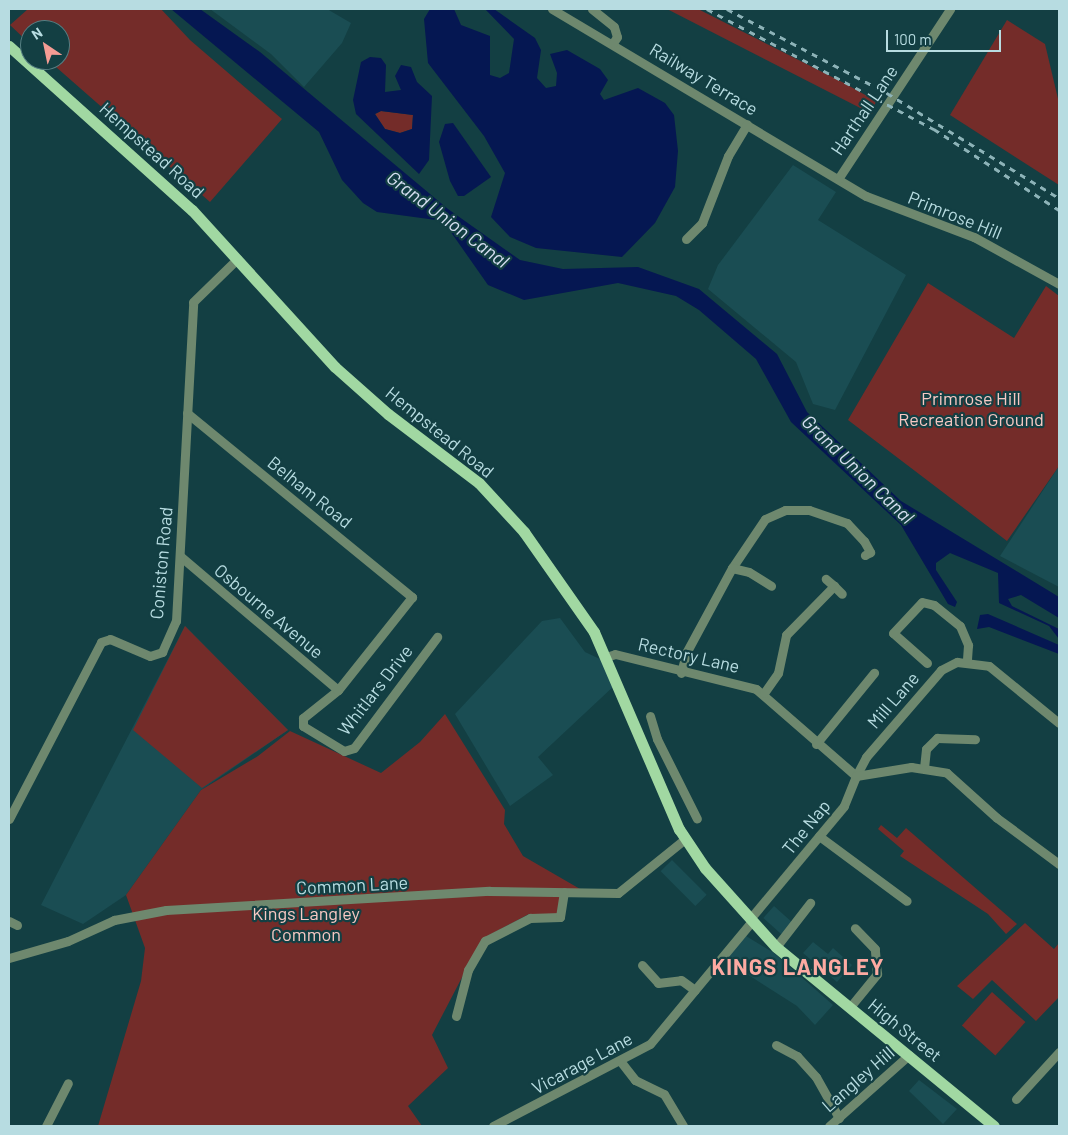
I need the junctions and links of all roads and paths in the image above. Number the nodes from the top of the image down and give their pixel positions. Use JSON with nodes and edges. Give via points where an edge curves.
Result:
{"nodes":[{"id":1,"x":552,"y":9,"type":"edge"},
{"id":2,"x":592,"y":9,"type":"edge"},
{"id":3,"x":950,"y":9,"type":"edge"},
{"id":4,"x":613,"y":43,"type":"junction"},
{"id":5,"x":9,"y":46,"type":"edge"},
{"id":6,"x":747,"y":124,"type":"junction"},
{"id":7,"x":838,"y":179,"type":"junction"},
{"id":8,"x":686,"y":239,"type":"dead end"},
{"id":9,"x":237,"y":259,"type":"junction"},
{"id":10,"x":1059,"y":284,"type":"edge"},
{"id":11,"x":187,"y":413,"type":"junction"},
{"id":12,"x":870,"y":552,"type":"dead end"},
{"id":13,"x":180,"y":556,"type":"junction"},
{"id":14,"x":732,"y":568,"type":"junction"},
{"id":15,"x":826,"y":578,"type":"dead end"},
{"id":16,"x":771,"y":586,"type":"dead end"},
{"id":17,"x":834,"y":586,"type":"junction"},
{"id":18,"x":842,"y":594,"type":"dead end"},
{"id":19,"x":437,"y":637,"type":"dead end"},
{"id":20,"x":606,"y":657,"type":"junction"},
{"id":21,"x":967,"y":661,"type":"junction"},
{"id":22,"x":927,"y":663,"type":"dead end"},
{"id":23,"x":681,"y":672,"type":"junction"},
{"id":24,"x":874,"y":673,"type":"dead end"},
{"id":25,"x":338,"y":690,"type":"junction"},
{"id":26,"x":764,"y":693,"type":"junction"},
{"id":27,"x":650,"y":716,"type":"dead end"},
{"id":28,"x":1059,"y":722,"type":"edge"},
{"id":29,"x":975,"y":739,"type":"dead end"},
{"id":30,"x":816,"y":744,"type":"junction"},
{"id":31,"x":671,"y":765,"type":"junction"},
{"id":32,"x":924,"y":768,"type":"junction"},
{"id":33,"x":655,"y":771,"type":"junction"},
{"id":34,"x":856,"y":776,"type":"junction"},
{"id":35,"x":9,"y":819,"type":"edge"},
{"id":36,"x":697,"y":819,"type":"dead end"},
{"id":37,"x":819,"y":836,"type":"junction"},
{"id":38,"x":685,"y":839,"type":"junction"},
{"id":39,"x":1059,"y":864,"type":"edge"},
{"id":40,"x":564,"y":892,"type":"junction"},
{"id":41,"x":907,"y":902,"type":"dead end"},
{"id":42,"x":810,"y":903,"type":"dead end"},
{"id":43,"x":751,"y":920,"type":"junction"},
{"id":44,"x":9,"y":921,"type":"edge"},
{"id":45,"x":17,"y":925,"type":"dead end"},
{"id":46,"x":855,"y":928,"type":"dead end"},
{"id":47,"x":776,"y":947,"type":"junction"},
{"id":48,"x":9,"y":958,"type":"edge"},
{"id":49,"x":642,"y":965,"type":"dead end"},
{"id":50,"x":695,"y":990,"type":"junction"},
{"id":51,"x":850,"y":1007,"type":"junction"},
{"id":52,"x":456,"y":1016,"type":"dead end"},
{"id":53,"x":776,"y":1045,"type":"dead end"},
{"id":54,"x":1059,"y":1052,"type":"edge"},
{"id":55,"x":909,"y":1055,"type":"junction"},
{"id":56,"x":621,"y":1062,"type":"junction"},
{"id":57,"x":68,"y":1083,"type":"dead end"},
{"id":58,"x":1016,"y":1099,"type":"dead end"},
{"id":59,"x":838,"y":1118,"type":"junction"},
{"id":60,"x":46,"y":1126,"type":"edge"},
{"id":61,"x":493,"y":1126,"type":"edge"},
{"id":62,"x":683,"y":1126,"type":"edge"},
{"id":63,"x":829,"y":1126,"type":"edge"},
{"id":64,"x":994,"y":1126,"type":"edge"}],
"edges":[{"from":1,"to":4,"type":"street","name":"Railway Terrace"},
{"from":2,"to":4,"type":"street","via":[[614,27],[617,37]]},
{"from":3,"to":7,"type":"street","name":"Harthall Lane"},
{"from":4,"to":6,"type":"street","name":"Railway Terrace"},
{"from":5,"to":9,"type":"main road","name":"Hempstead Road","via":[[162,181]]},
{"from":6,"to":7,"type":"street","name":"Railway Terrace"},
{"from":6,"to":8,"type":"street","via":[[728,156],[702,223]]},
{"from":7,"to":10,"type":"street","name":"Primrose Hill","via":[[866,196],[974,238]]},
{"from":9,"to":11,"type":"street","name":"Coniston Road","via":[[192,302]]},
{"from":9,"to":20,"type":"main road","name":"Hempstead Road","via":[[335,367],[388,414],[479,483],[524,532],[594,632]]},
{"from":11,"to":13,"type":"street","name":"Coniston Road"},
{"from":11,"to":25,"type":"street","name":"Belham Road","via":[[412,597]]},
{"from":12,"to":14,"type":"street","via":[[847,523],[815,511],[785,510],[765,519]]},
{"from":13,"to":25,"type":"street","name":"Osbourne Avenue"},
{"from":13,"to":35,"type":"street","name":"Coniston Road","via":[[176,621],[162,652],[150,656],[110,639],[101,642]]},
{"from":14,"to":16,"type":"street","via":[[749,572]]},
{"from":14,"to":23,"type":"street","via":[[686,653]]},
{"from":15,"to":17,"type":"street"},
{"from":17,"to":18,"type":"street"},
{"from":17,"to":26,"type":"street","via":[[786,635],[778,673]]},
{"from":19,"to":25,"type":"street","name":"Whitlars Drive","via":[[354,748],[344,751],[303,726],[303,718]]},
{"from":20,"to":23,"type":"street","name":"Rectory Lane","via":[[615,654]]},
{"from":20,"to":33,"type":"main road","name":"Hempstead Road"},
{"from":21,"to":22,"type":"street","via":[[966,633],[929,602],[916,604],[891,631]]},
{"from":21,"to":28,"type":"street","via":[[998,671]]},
{"from":21,"to":34,"type":"street","name":"Mill Lane","via":[[942,670],[866,756]]},
{"from":23,"to":26,"type":"street","name":"Rectory Lane","via":[[723,679]]},
{"from":24,"to":30,"type":"street"},
{"from":26,"to":30,"type":"street"},
{"from":27,"to":31,"type":"street"},
{"from":29,"to":32,"type":"street","via":[[937,738],[926,749]]},
{"from":30,"to":34,"type":"street"},
{"from":31,"to":33,"type":"street"},
{"from":31,"to":36,"type":"street"},
{"from":32,"to":34,"type":"street"},
{"from":32,"to":39,"type":"street","via":[[947,773],[997,818]]},
{"from":33,"to":38,"type":"main road","name":"Hempstead Road"},
{"from":34,"to":37,"type":"street","name":"The Nap","via":[[844,806]]},
{"from":37,"to":41,"type":"street"},
{"from":37,"to":43,"type":"street","name":"The Nap"},
{"from":38,"to":40,"type":"street","name":"Common Lane","via":[[618,893]]},
{"from":38,"to":43,"type":"main road","name":"Hempstead Road"},
{"from":40,"to":48,"type":"street","name":"Common Lane","via":[[489,891],[137,914]]},
{"from":40,"to":52,"type":"street","via":[[560,916],[530,918],[485,941],[468,970]]},
{"from":42,"to":47,"type":"street"},
{"from":43,"to":47,"type":"main road","name":"High Street"},
{"from":43,"to":50,"type":"street","name":"Vicarage Lane"},
{"from":44,"to":45,"type":"street"},
{"from":46,"to":51,"type":"street","via":[[875,949],[877,974]]},
{"from":47,"to":51,"type":"main road","name":"High Street"},
{"from":49,"to":50,"type":"street","via":[[658,983],[681,980]]},
{"from":50,"to":56,"type":"street","name":"Vicarage Lane","via":[[650,1044]]},
{"from":51,"to":55,"type":"main road","name":"High Street"},
{"from":53,"to":59,"type":"street","via":[[797,1056],[816,1077]]},
{"from":54,"to":58,"type":"street"},
{"from":55,"to":59,"type":"street","name":"Langley Hill"},
{"from":55,"to":64,"type":"main road","name":"High Street"},
{"from":56,"to":61,"type":"street","name":"Vicarage Lane"},
{"from":56,"to":62,"type":"street","via":[[635,1080],[664,1094]]},
{"from":57,"to":60,"type":"street"},
{"from":59,"to":63,"type":"street","name":"Langley Hill"}]}
